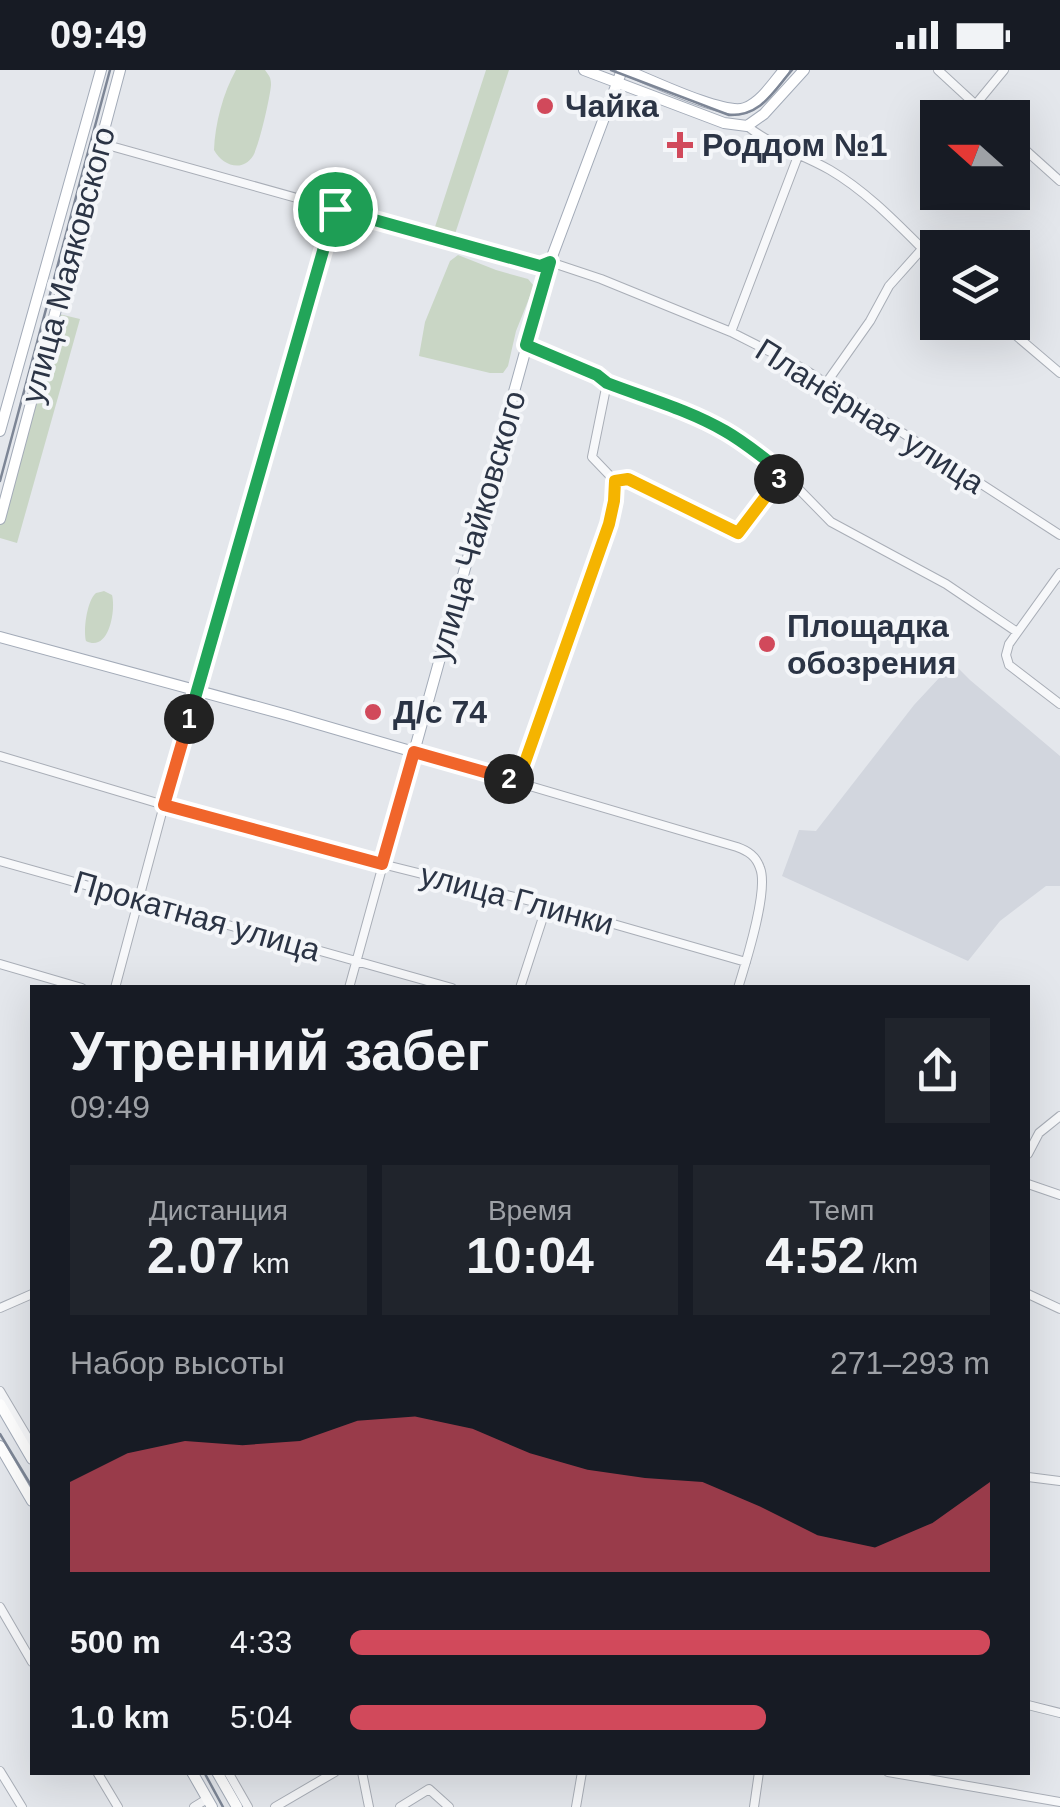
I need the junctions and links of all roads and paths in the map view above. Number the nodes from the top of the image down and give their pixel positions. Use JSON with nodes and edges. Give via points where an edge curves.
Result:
{"nodes":[{"id":1,"x":101,"y":70,"type":"edge"},
{"id":2,"x":120,"y":70,"type":"edge"},
{"id":3,"x":584,"y":70,"type":"edge"},
{"id":4,"x":624,"y":70,"type":"edge"},
{"id":5,"x":784,"y":70,"type":"edge"},
{"id":6,"x":804,"y":70,"type":"edge"},
{"id":7,"x":938,"y":70,"type":"edge"},
{"id":8,"x":1004,"y":70,"type":"edge"},
{"id":9,"x":617,"y":83,"type":"junction"},
{"id":10,"x":972,"y":100,"type":"edge"},
{"id":11,"x":979,"y":100,"type":"edge"},
{"id":12,"x":747,"y":126,"type":"junction"},
{"id":13,"x":100,"y":144,"type":"junction"},
{"id":14,"x":1030,"y":154,"type":"edge"},
{"id":15,"x":798,"y":156,"type":"junction"},
{"id":16,"x":1060,"y":181,"type":"edge"},
{"id":17,"x":335,"y":209,"type":"junction"},
{"id":18,"x":920,"y":247,"type":"edge"},
{"id":19,"x":920,"y":251,"type":"edge"},
{"id":20,"x":550,"y":262,"type":"junction"},
{"id":21,"x":731,"y":332,"type":"junction"},
{"id":22,"x":1022,"y":340,"type":"edge"},
{"id":23,"x":526,"y":345,"type":"junction"},
{"id":24,"x":1060,"y":372,"type":"edge"},
{"id":25,"x":827,"y":382,"type":"junction"},
{"id":26,"x":607,"y":383,"type":"junction"},
{"id":27,"x":0,"y":431,"type":"edge"},
{"id":28,"x":783,"y":473,"type":"junction"},
{"id":29,"x":615,"y":481,"type":"junction"},
{"id":30,"x":0,"y":519,"type":"edge"},
{"id":31,"x":1060,"y":535,"type":"edge"},
{"id":32,"x":1060,"y":572,"type":"edge"},
{"id":33,"x":1017,"y":632,"type":"junction"},
{"id":34,"x":0,"y":636,"type":"edge"},
{"id":35,"x":198,"y":691,"type":"junction"},
{"id":36,"x":1060,"y":704,"type":"edge"},
{"id":37,"x":414,"y":752,"type":"junction"},
{"id":38,"x":0,"y":756,"type":"edge"},
{"id":39,"x":518,"y":782,"type":"junction"},
{"id":40,"x":164,"y":805,"type":"junction"},
{"id":41,"x":0,"y":860,"type":"edge"},
{"id":42,"x":382,"y":864,"type":"junction"},
{"id":43,"x":139,"y":900,"type":"junction"},
{"id":44,"x":547,"y":904,"type":"junction"},
{"id":45,"x":356,"y":960,"type":"junction"},
{"id":46,"x":746,"y":962,"type":"junction"},
{"id":47,"x":0,"y":964,"type":"edge"},
{"id":48,"x":426,"y":984,"type":"edge"},
{"id":49,"x":72,"y":985,"type":"edge"},
{"id":50,"x":115,"y":985,"type":"edge"},
{"id":51,"x":350,"y":985,"type":"edge"},
{"id":52,"x":521,"y":985,"type":"edge"},
{"id":53,"x":739,"y":985,"type":"edge"},
{"id":54,"x":1060,"y":1116,"type":"edge"},
{"id":55,"x":1030,"y":1150,"type":"edge"},
{"id":56,"x":1030,"y":1185,"type":"edge"},
{"id":57,"x":1060,"y":1196,"type":"edge"},
{"id":58,"x":30,"y":1295,"type":"edge"},
{"id":59,"x":1030,"y":1295,"type":"edge"},
{"id":60,"x":0,"y":1308,"type":"edge"},
{"id":61,"x":1060,"y":1308,"type":"edge"},
{"id":62,"x":0,"y":1391,"type":"edge"},
{"id":63,"x":0,"y":1404,"type":"edge"},
{"id":64,"x":30,"y":1442,"type":"edge"},
{"id":65,"x":0,"y":1446,"type":"edge"},
{"id":66,"x":30,"y":1456,"type":"edge"},
{"id":67,"x":1030,"y":1477,"type":"edge"},
{"id":68,"x":1060,"y":1480,"type":"edge"},
{"id":69,"x":30,"y":1498,"type":"edge"},
{"id":70,"x":0,"y":1607,"type":"edge"},
{"id":71,"x":30,"y":1659,"type":"edge"},
{"id":72,"x":1030,"y":1706,"type":"edge"},
{"id":73,"x":1060,"y":1713,"type":"edge"},
{"id":74,"x":0,"y":1770,"type":"edge"},
{"id":75,"x":99,"y":1775,"type":"edge"},
{"id":76,"x":194,"y":1775,"type":"edge"},
{"id":77,"x":219,"y":1775,"type":"edge"},
{"id":78,"x":230,"y":1775,"type":"edge"},
{"id":79,"x":329,"y":1775,"type":"edge"},
{"id":80,"x":363,"y":1775,"type":"edge"},
{"id":81,"x":581,"y":1775,"type":"edge"},
{"id":82,"x":759,"y":1775,"type":"edge"},
{"id":83,"x":910,"y":1775,"type":"edge"},
{"id":84,"x":1060,"y":1802,"type":"edge"},
{"id":85,"x":210,"y":1803,"type":"edge"},
{"id":86,"x":368,"y":1806,"type":"edge"},
{"id":87,"x":22,"y":1807,"type":"edge"},
{"id":88,"x":118,"y":1807,"type":"edge"},
{"id":89,"x":194,"y":1807,"type":"edge"},
{"id":90,"x":236,"y":1807,"type":"edge"},
{"id":91,"x":248,"y":1807,"type":"edge"},
{"id":92,"x":274,"y":1807,"type":"edge"},
{"id":93,"x":400,"y":1807,"type":"edge"},
{"id":94,"x":449,"y":1807,"type":"edge"},
{"id":95,"x":576,"y":1807,"type":"edge"},
{"id":96,"x":754,"y":1807,"type":"edge"}],
"edges":[{"from":1,"to":27,"type":"main road","name":"улица Маяковского"},
{"from":2,"to":13,"type":"main road","name":"улица Маяковского"},
{"from":3,"to":9,"type":"main road"},
{"from":4,"to":5,"type":"main road","via":[[736,111],[755,103]]},
{"from":4,"to":9,"type":"main road","name":"улица Чайковского"},
{"from":6,"to":12,"type":"main road"},
{"from":7,"to":10,"type":"street"},
{"from":8,"to":11,"type":"street"},
{"from":9,"to":12,"type":"main road"},
{"from":9,"to":20,"type":"main road","name":"улица Чайковского"},
{"from":12,"to":15,"type":"street"},
{"from":13,"to":17,"type":"street","name":"Планёрная улица"},
{"from":13,"to":30,"type":"main road","name":"улица Маяковского"},
{"from":14,"to":16,"type":"street"},
{"from":15,"to":18,"type":"street","via":[[831,170]]},
{"from":15,"to":21,"type":"street"},
{"from":17,"to":20,"type":"street","name":"Планёрная улица","via":[[540,266]]},
{"from":17,"to":35,"type":"street"},
{"from":19,"to":25,"type":"street","via":[[888,286]]},
{"from":20,"to":21,"type":"street","name":"Планёрная улица"},
{"from":20,"to":23,"type":"main road","name":"улица Чайковского"},
{"from":21,"to":25,"type":"street","name":"Планёрная улица"},
{"from":22,"to":24,"type":"street"},
{"from":23,"to":26,"type":"street"},
{"from":23,"to":37,"type":"main road","name":"улица Чайковского"},
{"from":25,"to":31,"type":"street","name":"Планёрная улица"},
{"from":26,"to":28,"type":"street","via":[[704,420]]},
{"from":26,"to":29,"type":"street","via":[[592,457]]},
{"from":28,"to":29,"type":"street","via":[[738,533],[628,479]]},
{"from":28,"to":33,"type":"street","via":[[831,522],[946,584]]},
{"from":29,"to":39,"type":"street","via":[[609,524]]},
{"from":32,"to":33,"type":"street"},
{"from":33,"to":36,"type":"street","via":[[1008,644],[1010,665]]},
{"from":34,"to":35,"type":"main road"},
{"from":35,"to":37,"type":"main road"},
{"from":35,"to":40,"type":"street"},
{"from":37,"to":39,"type":"street"},
{"from":37,"to":42,"type":"street","name":"улица Чайковского"},
{"from":38,"to":40,"type":"street","name":"улица Глинки"},
{"from":39,"to":46,"type":"street","via":[[754,856],[763,885]]},
{"from":40,"to":42,"type":"street","name":"улица Глинки"},
{"from":40,"to":43,"type":"street"},
{"from":41,"to":43,"type":"street","name":"Прокатная улица"},
{"from":42,"to":44,"type":"street","name":"улица Глинки"},
{"from":42,"to":45,"type":"street","name":"улица Чайковского"},
{"from":43,"to":45,"type":"street","name":"Прокатная улица"},
{"from":43,"to":50,"type":"street"},
{"from":44,"to":46,"type":"street","name":"улица Глинки"},
{"from":44,"to":52,"type":"street"},
{"from":45,"to":48,"type":"street","name":"Прокатная улица"},
{"from":45,"to":51,"type":"street","name":"улица Чайковского"},
{"from":46,"to":53,"type":"street"},
{"from":47,"to":49,"type":"street"},
{"from":54,"to":55,"type":"street"},
{"from":56,"to":57,"type":"street"},
{"from":58,"to":60,"type":"street"},
{"from":59,"to":61,"type":"street"},
{"from":62,"to":64,"type":"street"},
{"from":63,"to":66,"type":"main road"},
{"from":65,"to":69,"type":"main road"},
{"from":67,"to":68,"type":"street"},
{"from":70,"to":71,"type":"street"},
{"from":72,"to":73,"type":"street"},
{"from":74,"to":87,"type":"street"},
{"from":75,"to":88,"type":"street"},
{"from":76,"to":85,"type":"main road"},
{"from":77,"to":90,"type":"main road"},
{"from":78,"to":91,"type":"street"},
{"from":79,"to":92,"type":"street"},
{"from":80,"to":86,"type":"street"},
{"from":81,"to":95,"type":"street"},
{"from":82,"to":96,"type":"street"},
{"from":83,"to":84,"type":"street"},
{"from":85,"to":89,"type":"street"},
{"from":93,"to":94,"type":"street","via":[[429,1789]]}]}
